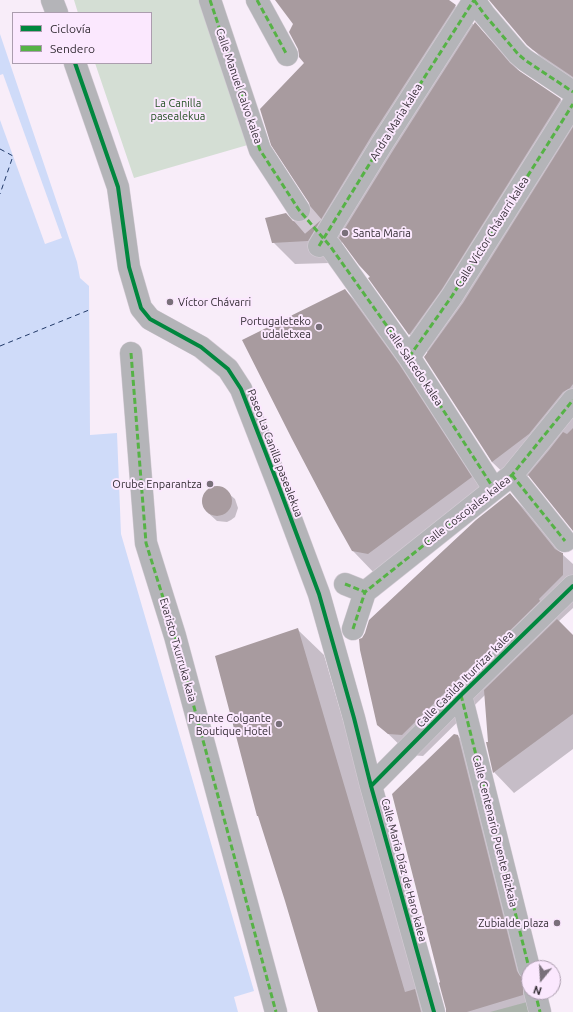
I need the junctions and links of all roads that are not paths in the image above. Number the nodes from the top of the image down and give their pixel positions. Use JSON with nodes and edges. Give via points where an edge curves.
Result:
{"nodes":[{"id":1,"x":52,"y":0,"type":"edge"},
{"id":2,"x":210,"y":0,"type":"edge"},
{"id":3,"x":257,"y":0,"type":"edge"},
{"id":4,"x":474,"y":0,"type":"edge"},
{"id":5,"x":57,"y":12,"type":"edge"},
{"id":6,"x":287,"y":55,"type":"dead end"},
{"id":7,"x":75,"y":64,"type":"edge"},
{"id":8,"x":573,"y":92,"type":"edge"},
{"id":9,"x":573,"y":104,"type":"edge"},
{"id":10,"x":299,"y":210,"type":"tunnel mouth"},
{"id":11,"x":325,"y":246,"type":"joint"},
{"id":12,"x":130,"y":353,"type":"dead end"},
{"id":13,"x":409,"y":357,"type":"junction"},
{"id":14,"x":573,"y":400,"type":"edge"},
{"id":15,"x":512,"y":475,"type":"junction"},
{"id":16,"x":494,"y":489,"type":"junction"},
{"id":17,"x":565,"y":541,"type":"dead end"},
{"id":18,"x":573,"y":586,"type":"edge"},
{"id":19,"x":319,"y":594,"type":"joint"},
{"id":20,"x":353,"y":629,"type":"dead end"},
{"id":21,"x":461,"y":695,"type":"junction"},
{"id":22,"x":371,"y":786,"type":"junction"},
{"id":23,"x":527,"y":960,"type":"edge"},
{"id":24,"x":538,"y":1000,"type":"edge"},
{"id":25,"x":276,"y":1012,"type":"edge"},
{"id":26,"x":434,"y":1012,"type":"edge"},
{"id":27,"x":540,"y":1012,"type":"edge"}],
"edges":[{"from":1,"to":5,"type":"street"},
{"from":2,"to":10,"type":"street","name":"Calle Manuel Calvo kalea","via":[[260,150]]},
{"from":3,"to":6,"type":"street"},
{"from":4,"to":8,"type":"street","via":[[518,54]]},
{"from":4,"to":11,"type":"street","name":"Andra Maria kalea","via":[[383,142]]},
{"from":7,"to":19,"type":"street","name":"Paseo La Canilla pasealekua","via":[[118,187],[128,267],[141,308],[150,319],[201,347],[228,368],[241,389]]},
{"from":9,"to":13,"type":"street","name":"Calle Víctor Chávarri kalea","via":[[452,296]]},
{"from":11,"to":13,"type":"street","name":"Calle Salcedo kalea"},
{"from":12,"to":25,"type":"street","name":"Evaristo Txurruka kaia","via":[[146,543],[175,636]]},
{"from":13,"to":16,"type":"street","name":"Calle Salcedo kalea"},
{"from":14,"to":15,"type":"street","name":"Calle Coscojales kalea"},
{"from":15,"to":16,"type":"street","name":"Calle Coscojales kalea"},
{"from":15,"to":17,"type":"street"},
{"from":16,"to":20,"type":"street","name":"Calle Coscojales kalea","via":[[355,588]]},
{"from":18,"to":21,"type":"street","name":"Calle Casilda Iturrizar kalea"},
{"from":19,"to":22,"type":"street","name":"Calle María Díaz de Haro kalea"},
{"from":21,"to":22,"type":"street","name":"Calle Casilda Iturrizar kalea"},
{"from":21,"to":23,"type":"street","name":"Calle Centenario Puente Bizkaia"},
{"from":22,"to":26,"type":"street","name":"Calle María Díaz de Haro kalea"},
{"from":24,"to":27,"type":"street"}]}
